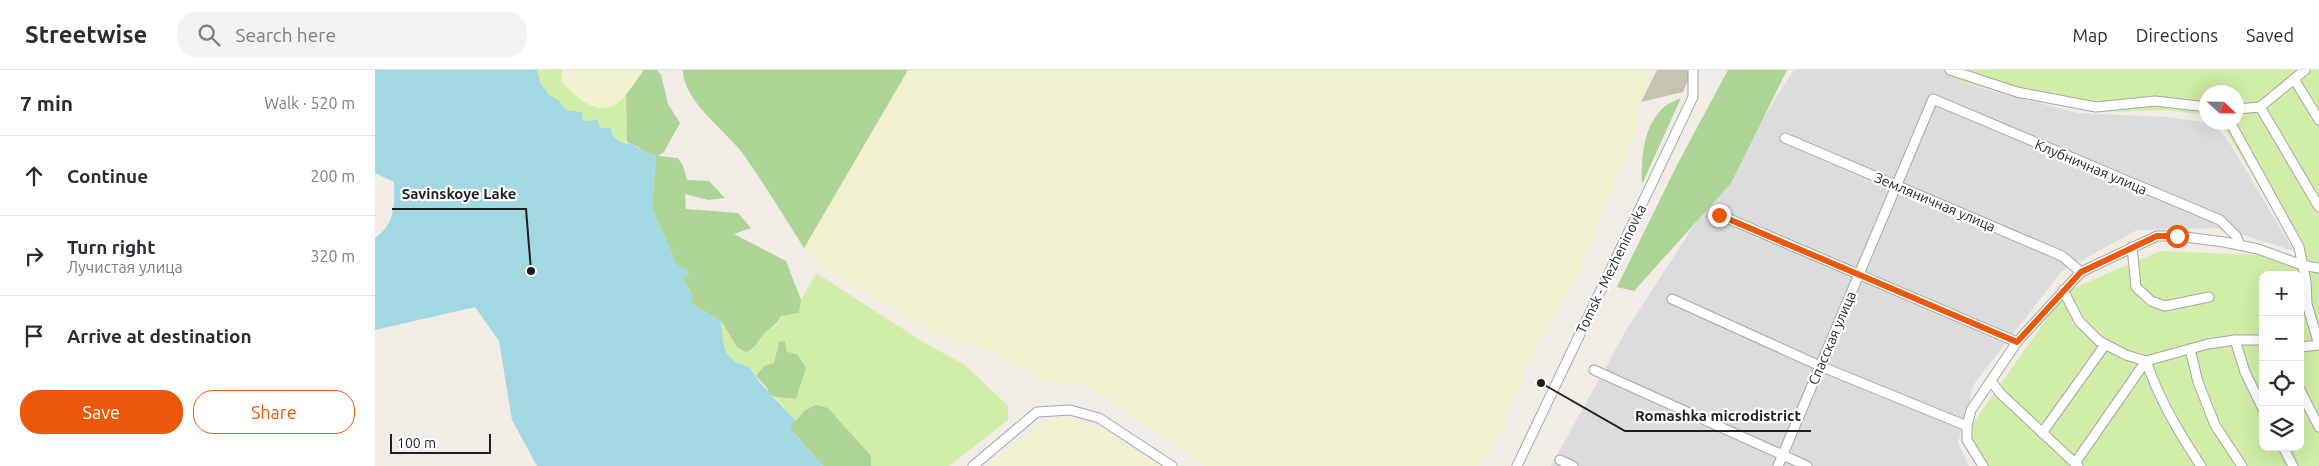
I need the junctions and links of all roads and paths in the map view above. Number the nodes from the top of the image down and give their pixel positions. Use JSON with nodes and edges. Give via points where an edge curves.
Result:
{"nodes":[{"id":1,"x":1693,"y":70,"type":"edge"},
{"id":2,"x":1950,"y":70,"type":"edge"},
{"id":3,"x":2305,"y":70,"type":"edge"},
{"id":4,"x":2294,"y":79,"type":"junction"},
{"id":5,"x":1933,"y":99,"type":"joint"},
{"id":6,"x":2199,"y":106,"type":"edge"},
{"id":7,"x":2260,"y":107,"type":"junction"},
{"id":8,"x":2244,"y":108,"type":"edge"},
{"id":9,"x":2319,"y":120,"type":"edge"},
{"id":10,"x":2234,"y":130,"type":"edge"},
{"id":11,"x":1785,"y":138,"type":"dead end"},
{"id":12,"x":1897,"y":186,"type":"junction"},
{"id":13,"x":2319,"y":207,"type":"edge"},
{"id":14,"x":1719,"y":215,"type":"dead end"},
{"id":15,"x":2240,"y":245,"type":"junction"},
{"id":16,"x":2132,"y":247,"type":"junction"},
{"id":17,"x":2302,"y":265,"type":"junction"},
{"id":18,"x":2319,"y":268,"type":"edge"},
{"id":19,"x":2081,"y":272,"type":"junction"},
{"id":20,"x":1859,"y":274,"type":"junction"},
{"id":21,"x":2063,"y":290,"type":"junction"},
{"id":22,"x":2209,"y":297,"type":"dead end"},
{"id":23,"x":1672,"y":300,"type":"dead end"},
{"id":24,"x":2235,"y":340,"type":"junction"},
{"id":25,"x":2259,"y":340,"type":"edge"},
{"id":26,"x":2017,"y":342,"type":"junction"},
{"id":27,"x":2105,"y":344,"type":"junction"},
{"id":28,"x":2304,"y":347,"type":"edge"},
{"id":29,"x":2190,"y":349,"type":"junction"},
{"id":30,"x":2147,"y":361,"type":"junction"},
{"id":31,"x":1821,"y":366,"type":"junction"},
{"id":32,"x":1594,"y":370,"type":"dead end"},
{"id":33,"x":1991,"y":381,"type":"junction"},
{"id":34,"x":2304,"y":398,"type":"edge"},
{"id":35,"x":2262,"y":406,"type":"edge"},
{"id":36,"x":1967,"y":426,"type":"junction"},
{"id":37,"x":2319,"y":427,"type":"edge"},
{"id":38,"x":2042,"y":433,"type":"junction"},
{"id":39,"x":2285,"y":451,"type":"edge"},
{"id":40,"x":1782,"y":456,"type":"junction"},
{"id":41,"x":1560,"y":460,"type":"dead end"},
{"id":42,"x":2077,"y":464,"type":"edge"},
{"id":43,"x":973,"y":466,"type":"edge"},
{"id":44,"x":1172,"y":466,"type":"edge"},
{"id":45,"x":1517,"y":466,"type":"edge"},
{"id":46,"x":1573,"y":466,"type":"edge"},
{"id":47,"x":1778,"y":466,"type":"edge"},
{"id":48,"x":1807,"y":466,"type":"edge"},
{"id":49,"x":1983,"y":466,"type":"edge"},
{"id":50,"x":2201,"y":466,"type":"edge"},
{"id":51,"x":2242,"y":466,"type":"edge"},
{"id":52,"x":2293,"y":466,"type":"edge"}],
"edges":[{"from":1,"to":45,"type":"street","name":"Tomsk - Mezheninovka","via":[[1693,97]]},
{"from":2,"to":6,"type":"street","via":[[2017,92],[2096,107],[2155,101]]},
{"from":3,"to":4,"type":"street"},
{"from":4,"to":7,"type":"street"},
{"from":4,"to":9,"type":"street"},
{"from":5,"to":12,"type":"street","name":"Спасская улица"},
{"from":5,"to":15,"type":"street","name":"Клубничная улица","via":[[2220,220]]},
{"from":7,"to":8,"type":"street"},
{"from":7,"to":13,"type":"street"},
{"from":10,"to":17,"type":"street","via":[[2299,248]]},
{"from":11,"to":12,"type":"street","name":"Земляничная улица"},
{"from":12,"to":19,"type":"street","name":"Земляничная улица","via":[[2062,256]]},
{"from":12,"to":20,"type":"street","name":"Спасская улица"},
{"from":14,"to":20,"type":"street"},
{"from":15,"to":16,"type":"street","via":[[2157,236]]},
{"from":15,"to":17,"type":"street"},
{"from":16,"to":19,"type":"street"},
{"from":16,"to":22,"type":"street","via":[[2136,287],[2151,301],[2165,306]]},
{"from":17,"to":18,"type":"street"},
{"from":17,"to":28,"type":"street","via":[[2307,304],[2319,345]]},
{"from":19,"to":21,"type":"street"},
{"from":20,"to":26,"type":"street"},
{"from":20,"to":31,"type":"street","name":"Спасская улица"},
{"from":21,"to":26,"type":"street"},
{"from":21,"to":27,"type":"street","via":[[2079,321]]},
{"from":23,"to":31,"type":"street"},
{"from":24,"to":25,"type":"street"},
{"from":24,"to":29,"type":"street"},
{"from":24,"to":35,"type":"street","via":[[2245,372]]},
{"from":26,"to":33,"type":"street"},
{"from":27,"to":30,"type":"street"},
{"from":27,"to":38,"type":"street"},
{"from":29,"to":30,"type":"street"},
{"from":29,"to":51,"type":"street","via":[[2197,382],[2215,425]]},
{"from":30,"to":42,"type":"street"},
{"from":30,"to":50,"type":"street","via":[[2161,400]]},
{"from":31,"to":36,"type":"street"},
{"from":31,"to":40,"type":"street","name":"Спасская улица"},
{"from":32,"to":40,"type":"street"},
{"from":33,"to":36,"type":"street","via":[[1971,410]]},
{"from":33,"to":38,"type":"street"},
{"from":34,"to":37,"type":"street"},
{"from":36,"to":49,"type":"street","via":[[1967,440]]},
{"from":38,"to":42,"type":"street"},
{"from":39,"to":52,"type":"street"},
{"from":40,"to":47,"type":"street","name":"Спасская улица"},
{"from":40,"to":48,"type":"street"},
{"from":41,"to":46,"type":"street"},
{"from":43,"to":44,"type":"street","via":[[1037,412],[1070,410],[1099,418]]}]}
